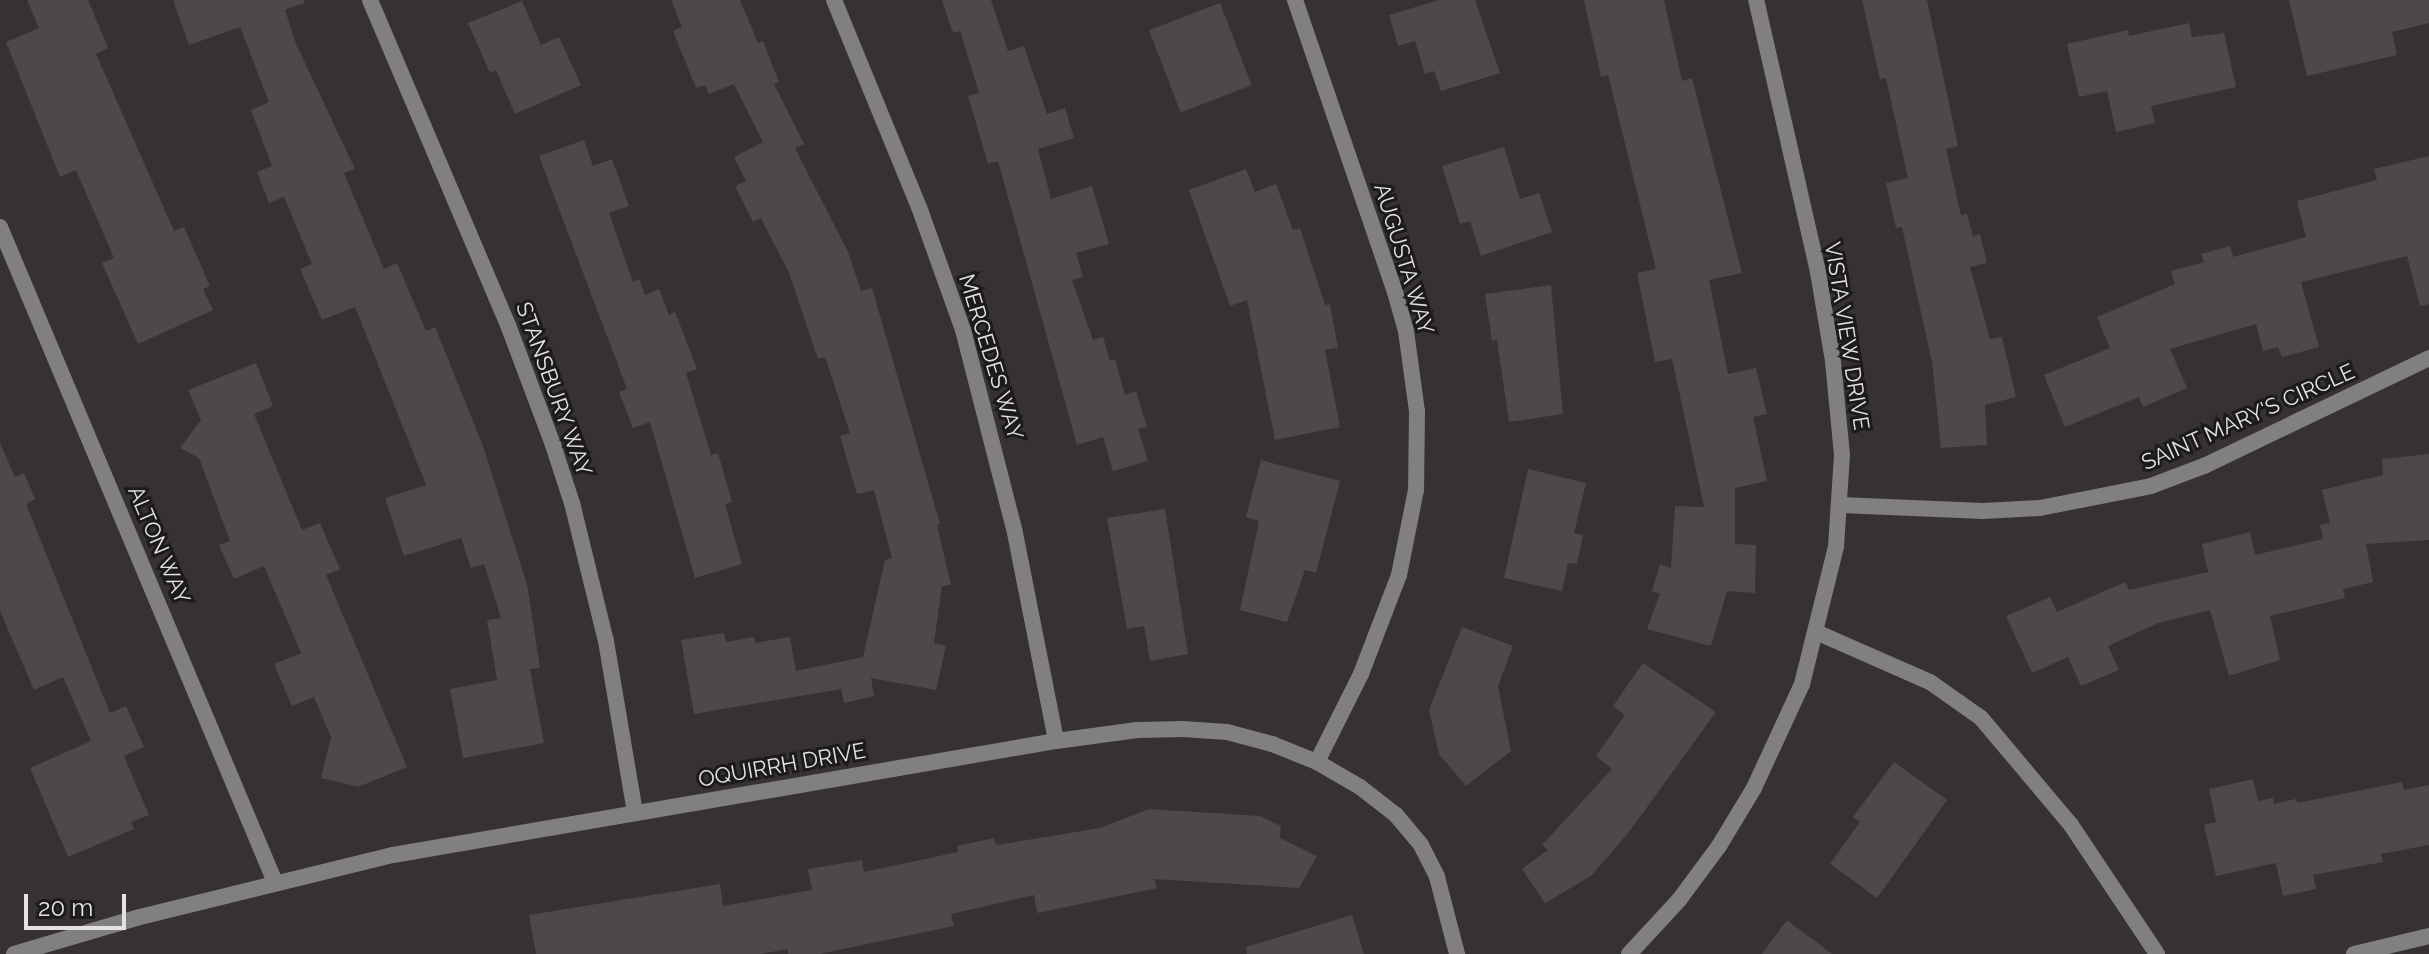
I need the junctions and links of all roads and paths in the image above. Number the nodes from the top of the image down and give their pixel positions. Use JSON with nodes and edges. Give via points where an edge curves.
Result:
{"nodes":[{"id":1,"x":370,"y":0,"type":"edge"},
{"id":2,"x":834,"y":0,"type":"edge"},
{"id":3,"x":1295,"y":0,"type":"edge"},
{"id":4,"x":1756,"y":0,"type":"edge"},
{"id":5,"x":0,"y":227,"type":"edge"},
{"id":6,"x":2429,"y":358,"type":"edge"},
{"id":7,"x":1841,"y":505,"type":"junction"},
{"id":8,"x":1816,"y":632,"type":"junction"},
{"id":9,"x":1056,"y":741,"type":"junction"},
{"id":10,"x":1317,"y":762,"type":"junction"},
{"id":11,"x":635,"y":812,"type":"junction"},
{"id":12,"x":275,"y":882,"type":"junction"},
{"id":13,"x":2429,"y":936,"type":"edge"},
{"id":14,"x":14,"y":954,"type":"edge"},
{"id":15,"x":1457,"y":954,"type":"edge"},
{"id":16,"x":1629,"y":954,"type":"edge"},
{"id":17,"x":2157,"y":954,"type":"edge"},
{"id":18,"x":2354,"y":954,"type":"edge"}],
"edges":[{"from":1,"to":11,"type":"street","name":"STANSBURY WAY","via":[[508,325],[572,503],[606,641]]},
{"from":2,"to":9,"type":"street","name":"MERCEDES WAY","via":[[963,330],[1011,513]]},
{"from":3,"to":10,"type":"street","name":"AUGUSTA WAY","via":[[1395,292],[1417,411],[1416,490],[1399,575],[1367,660]]},
{"from":4,"to":7,"type":"street","name":"VISTA VIEW DRIVE","via":[[1826,316],[1840,408]]},
{"from":5,"to":12,"type":"street","name":"ALTON WAY"},
{"from":6,"to":7,"type":"street","name":"SAINT MARY'S CIRCLE","via":[[2151,486],[2040,508]]},
{"from":7,"to":8,"type":"street","name":"VISTA VIEW DRIVE"},
{"from":8,"to":16,"type":"street","name":"VISTA VIEW DRIVE","via":[[1802,684],[1754,788],[1679,900]]},
{"from":8,"to":17,"type":"street","via":[[1930,682],[1981,718],[2071,825]]},
{"from":9,"to":10,"type":"street","name":"OQUIRRH DRIVE","via":[[1137,730],[1212,731],[1272,744]]},
{"from":9,"to":11,"type":"street","name":"OQUIRRH DRIVE"},
{"from":10,"to":15,"type":"street","name":"OQUIRRH DRIVE","via":[[1384,806],[1421,845],[1437,877]]},
{"from":11,"to":12,"type":"street","name":"OQUIRRH DRIVE","via":[[423,849]]},
{"from":12,"to":14,"type":"street","name":"OQUIRRH DRIVE"},
{"from":13,"to":18,"type":"street"}]}
